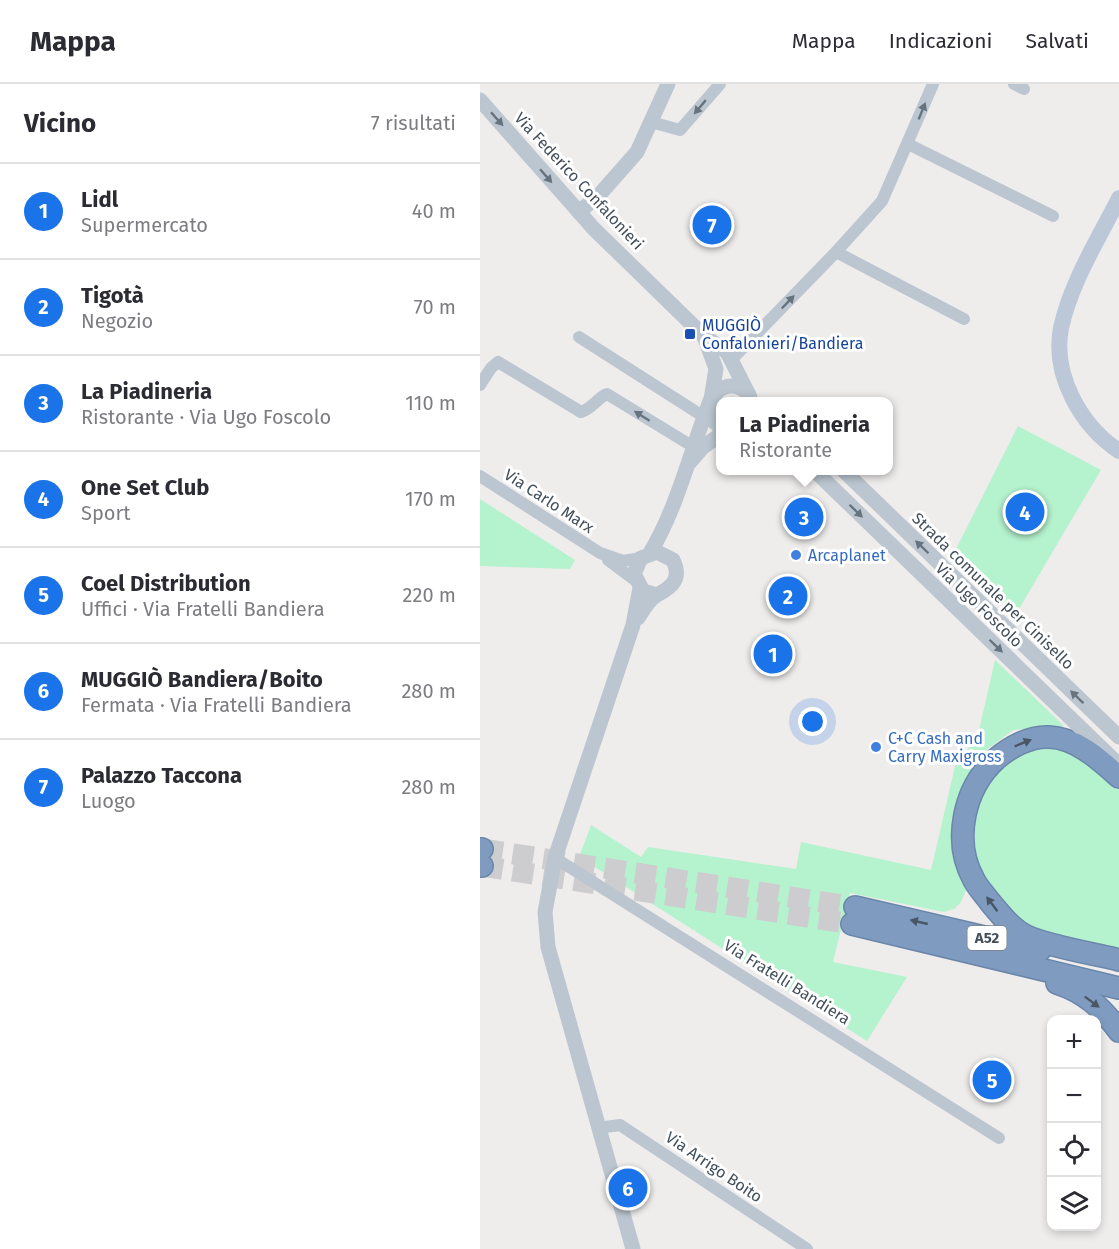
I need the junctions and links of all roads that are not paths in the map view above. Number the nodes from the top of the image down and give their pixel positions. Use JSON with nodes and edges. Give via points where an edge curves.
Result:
{"nodes":[{"id":1,"x":668,"y":84,"type":"edge"},
{"id":2,"x":720,"y":84,"type":"edge"},
{"id":3,"x":933,"y":84,"type":"edge"},
{"id":4,"x":480,"y":100,"type":"edge"},
{"id":5,"x":651,"y":122,"type":"junction"},
{"id":6,"x":908,"y":144,"type":"junction"},
{"id":7,"x":1119,"y":198,"type":"edge"},
{"id":8,"x":579,"y":212,"type":"junction"},
{"id":9,"x":1053,"y":216,"type":"dead end"},
{"id":10,"x":836,"y":252,"type":"junction"},
{"id":11,"x":964,"y":319,"type":"dead end"},
{"id":12,"x":704,"y":336,"type":"junction"},
{"id":13,"x":579,"y":337,"type":"dead end"},
{"id":14,"x":732,"y":359,"type":"junction"},
{"id":15,"x":480,"y":385,"type":"edge"},
{"id":16,"x":750,"y":397,"type":"edge"},
{"id":17,"x":751,"y":397,"type":"edge"},
{"id":18,"x":710,"y":400,"type":"junction"},
{"id":19,"x":704,"y":417,"type":"junction"},
{"id":20,"x":716,"y":422,"type":"edge"},
{"id":21,"x":716,"y":424,"type":"edge"},
{"id":22,"x":716,"y":438,"type":"edge"},
{"id":23,"x":692,"y":446,"type":"junction"},
{"id":24,"x":1119,"y":451,"type":"edge"},
{"id":25,"x":687,"y":466,"type":"junction"},
{"id":26,"x":818,"y":475,"type":"edge"},
{"id":27,"x":847,"y":475,"type":"edge"},
{"id":28,"x":480,"y":476,"type":"edge"},
{"id":29,"x":667,"y":526,"type":"junction"},
{"id":30,"x":600,"y":553,"type":"junction"},
{"id":31,"x":646,"y":556,"type":"junction"},
{"id":32,"x":675,"y":564,"type":"junction"},
{"id":33,"x":638,"y":585,"type":"junction"},
{"id":34,"x":657,"y":595,"type":"junction"},
{"id":35,"x":633,"y":625,"type":"junction"},
{"id":36,"x":1119,"y":737,"type":"edge"},
{"id":37,"x":1119,"y":765,"type":"edge"},
{"id":38,"x":1119,"y":777,"type":"edge"},
{"id":39,"x":555,"y":858,"type":"junction"},
{"id":40,"x":1119,"y":960,"type":"edge"},
{"id":41,"x":1024,"y":965,"type":"junction"},
{"id":42,"x":1119,"y":969,"type":"edge"},
{"id":43,"x":1119,"y":988,"type":"edge"},
{"id":44,"x":1119,"y":1031,"type":"edge"},
{"id":45,"x":598,"y":1128,"type":"junction"},
{"id":46,"x":999,"y":1138,"type":"dead end"},
{"id":47,"x":633,"y":1249,"type":"edge"},
{"id":48,"x":807,"y":1249,"type":"edge"}],
"edges":[{"from":1,"to":5,"type":"street"},
{"from":2,"to":5,"type":"street","one_way":true,"via":[[680,130]]},
{"from":6,"to":3,"type":"street","one_way":true},
{"from":4,"to":8,"type":"street","name":"Via Federico Confalonieri","one_way":true},
{"from":5,"to":8,"type":"street","via":[[637,152]]},
{"from":6,"to":9,"type":"street"},
{"from":6,"to":10,"type":"street","via":[[882,201]]},
{"from":7,"to":24,"type":"main road","via":[[1073,291],[1061,330],[1063,371],[1077,408]]},
{"from":8,"to":12,"type":"street","name":"Via Federico Confalonieri"},
{"from":10,"to":11,"type":"street"},
{"from":14,"to":10,"type":"street","one_way":true},
{"from":12,"to":14,"type":"street","name":"Via Federico Confalonieri"},
{"from":12,"to":18,"type":"street","name":"Via Federico Confalonieri","via":[[716,369]]},
{"from":13,"to":19,"type":"street"},
{"from":14,"to":17,"type":"street","name":"Via Federico Confalonieri"},
{"from":23,"to":15,"type":"street","one_way":true,"via":[[607,394],[591,409],[581,412],[498,362]]},
{"from":16,"to":18,"type":"street","via":[[740,387],[728,386]]},
{"from":18,"to":19,"type":"street"},
{"from":18,"to":20,"type":"street","via":[[711,416]]},
{"from":19,"to":21,"type":"street"},
{"from":19,"to":23,"type":"street"},
{"from":22,"to":25,"type":"street"},
{"from":23,"to":25,"type":"street"},
{"from":25,"to":29,"type":"street"},
{"from":26,"to":37,"type":"street","name":"Via Ugo Foscolo","one_way":true},
{"from":36,"to":27,"type":"street","name":"Strada comunale per Cinisello","one_way":true},
{"from":28,"to":30,"type":"street","name":"Via Carlo Marx"},
{"from":29,"to":31,"type":"street"},
{"from":29,"to":32,"type":"street"},
{"from":30,"to":31,"type":"street","name":"Via Carlo Marx","via":[[623,561]]},
{"from":30,"to":33,"type":"street","name":"Via Carlo Marx"},
{"from":31,"to":32,"type":"street","via":[[664,554]]},
{"from":31,"to":33,"type":"street","via":[[635,567]]},
{"from":32,"to":34,"type":"street","via":[[674,583]]},
{"from":33,"to":34,"type":"street"},
{"from":33,"to":35,"type":"street"},
{"from":34,"to":35,"type":"street"},
{"from":35,"to":39,"type":"street"},
{"from":40,"to":38,"type":"highway","one_way":true,"via":[[1026,936],[1001,915],[974,880],[963,833],[970,796],[986,768],[1002,753],[1032,739],[1066,741],[1086,750]]},
{"from":39,"to":45,"type":"street","via":[[544,912],[548,947]]},
{"from":39,"to":46,"type":"street","name":"Via Fratelli Bandiera"},
{"from":42,"to":41,"type":"highway","number":"A52","one_way":true,"via":[[853,915]]},
{"from":41,"to":43,"type":"highway","number":"A52"},
{"from":41,"to":44,"type":"highway","one_way":true,"via":[[1031,976],[1087,997]]},
{"from":45,"to":47,"type":"street"},
{"from":45,"to":48,"type":"street","name":"Via Arrigo Boito","via":[[620,1125]]}]}
